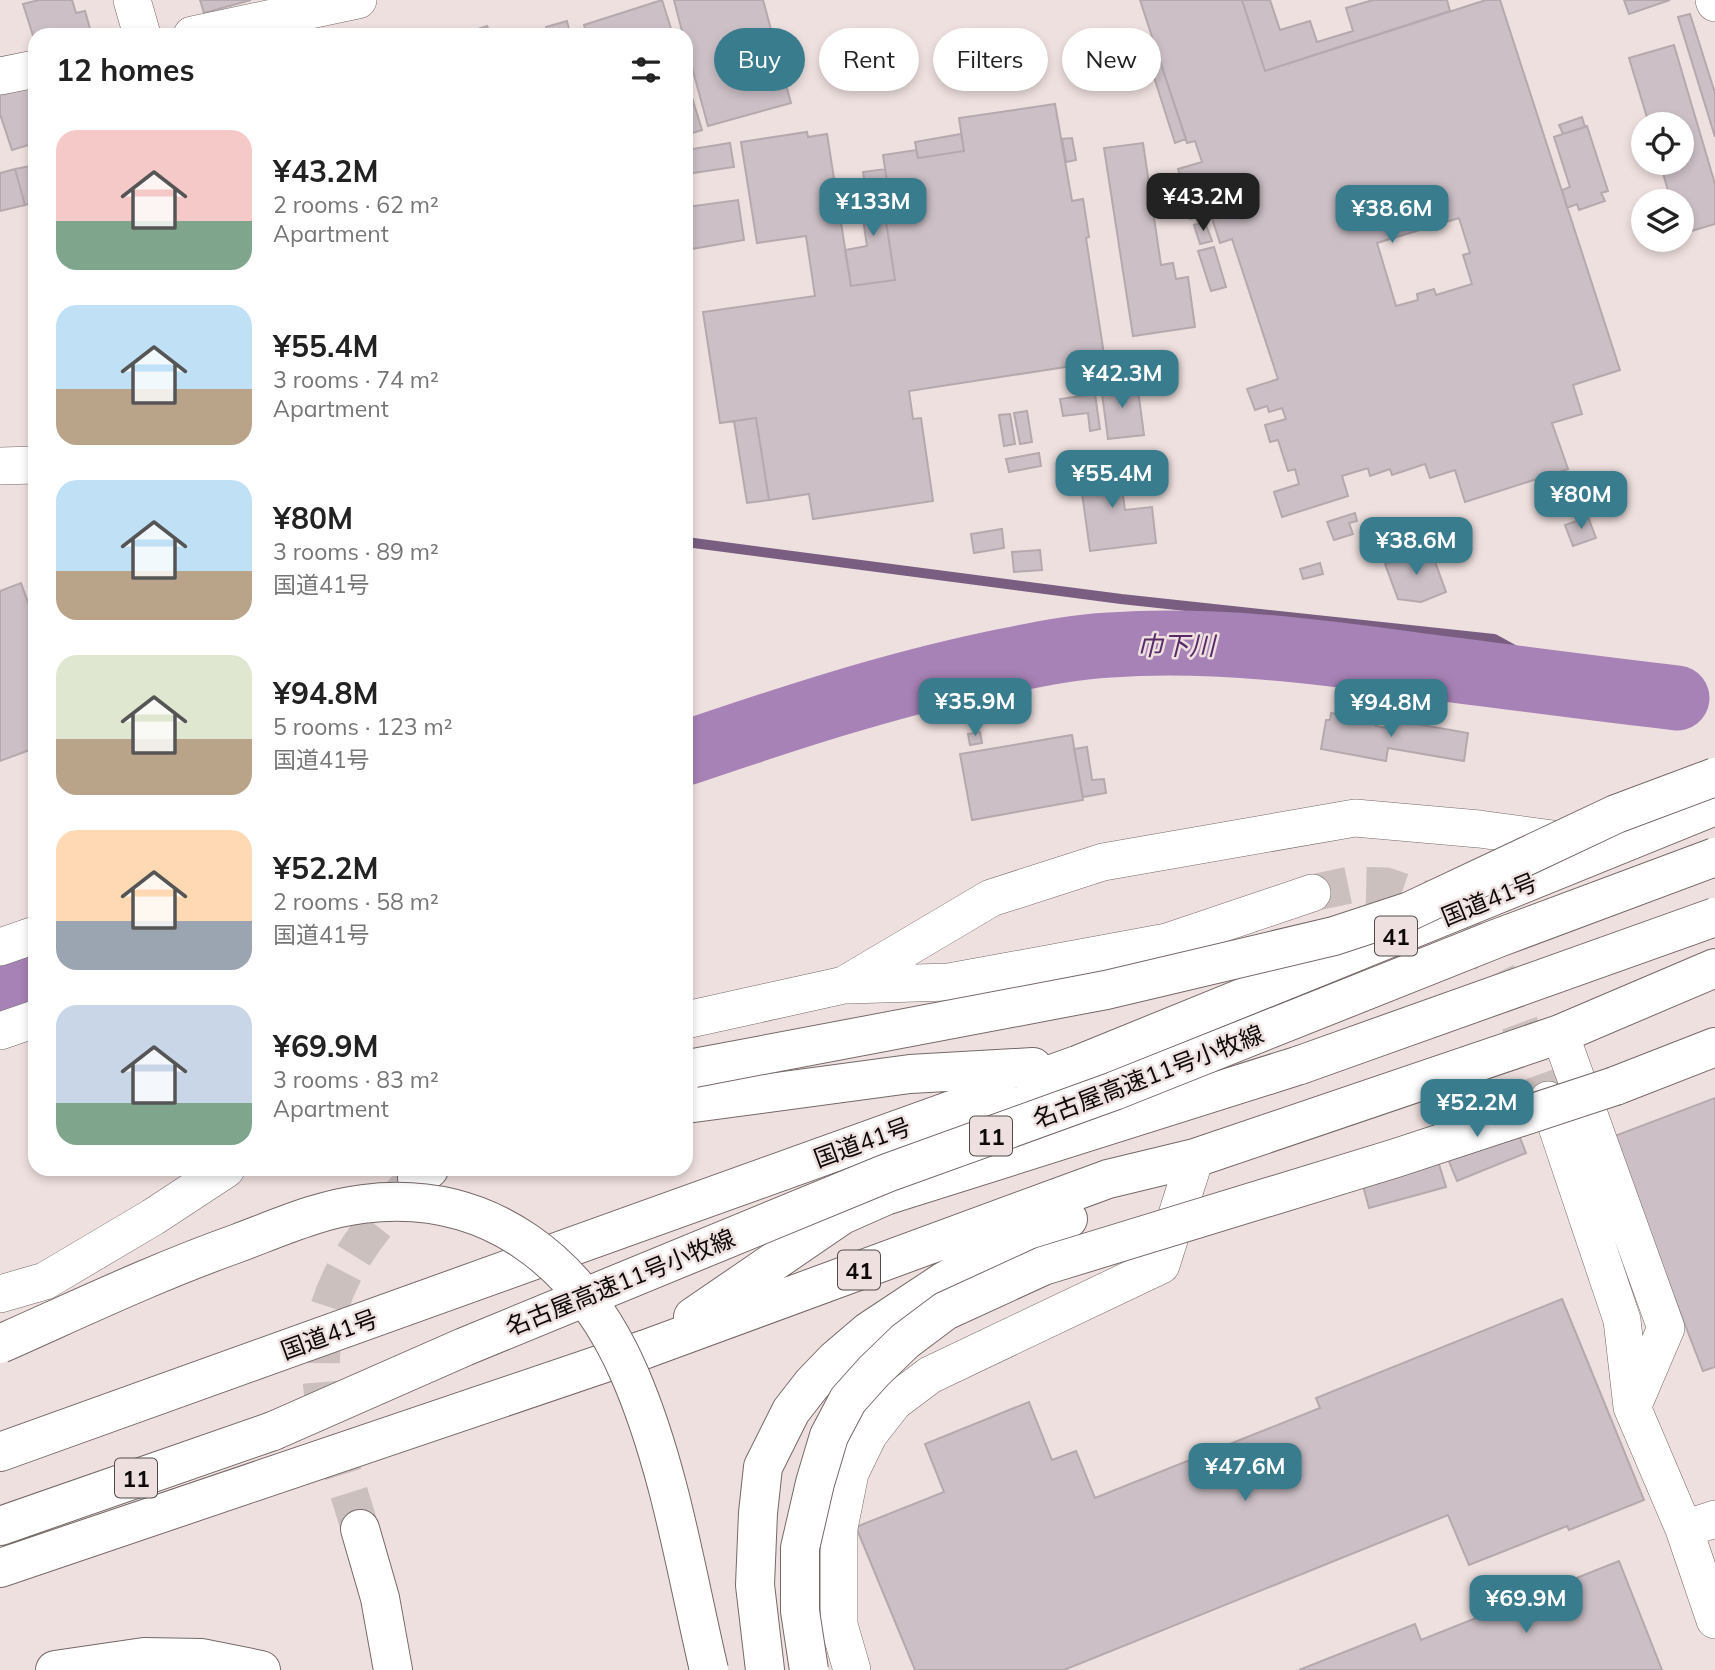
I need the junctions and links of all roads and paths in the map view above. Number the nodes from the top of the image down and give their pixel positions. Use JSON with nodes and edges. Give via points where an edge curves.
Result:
{"nodes":[{"id":1,"x":132,"y":0,"type":"edge"},
{"id":2,"x":358,"y":0,"type":"edge"},
{"id":3,"x":140,"y":28,"type":"edge"},
{"id":4,"x":225,"y":28,"type":"edge"},
{"id":5,"x":28,"y":70,"type":"edge"},
{"id":6,"x":0,"y":76,"type":"edge"},
{"id":7,"x":28,"y":465,"type":"edge"},
{"id":8,"x":0,"y":466,"type":"edge"},
{"id":9,"x":1715,"y":777,"type":"edge"},
{"id":10,"x":1715,"y":806,"type":"edge"},
{"id":11,"x":1618,"y":847,"type":"junction"},
{"id":12,"x":1715,"y":857,"type":"edge"},
{"id":13,"x":1312,"y":893,"type":"tunnel mouth"},
{"id":14,"x":1715,"y":916,"type":"edge"},
{"id":15,"x":28,"y":937,"type":"edge"},
{"id":16,"x":0,"y":947,"type":"edge"},
{"id":17,"x":1715,"y":968,"type":"edge"},
{"id":18,"x":844,"y":985,"type":"junction"},
{"id":19,"x":693,"y":1018,"type":"edge"},
{"id":20,"x":28,"y":1021,"type":"edge"},
{"id":21,"x":0,"y":1031,"type":"edge"},
{"id":22,"x":1560,"y":1034,"type":"junction"},
{"id":23,"x":1715,"y":1047,"type":"edge"},
{"id":24,"x":1077,"y":1065,"type":"junction"},
{"id":25,"x":693,"y":1068,"type":"edge"},
{"id":26,"x":1548,"y":1100,"type":"tunnel mouth"},
{"id":27,"x":693,"y":1103,"type":"edge"},
{"id":28,"x":1195,"y":1158,"type":"junction"},
{"id":29,"x":215,"y":1176,"type":"edge"},
{"id":30,"x":1108,"y":1179,"type":"junction"},
{"id":31,"x":1,"y":1290,"type":"edge"},
{"id":32,"x":0,"y":1345,"type":"edge"},
{"id":33,"x":646,"y":1349,"type":"junction"},
{"id":34,"x":1632,"y":1407,"type":"junction"},
{"id":35,"x":0,"y":1452,"type":"edge"},
{"id":36,"x":1699,"y":1524,"type":"edge"},
{"id":37,"x":0,"y":1526,"type":"edge"},
{"id":38,"x":360,"y":1529,"type":"tunnel mouth"},
{"id":39,"x":0,"y":1568,"type":"edge"},
{"id":40,"x":1715,"y":1620,"type":"edge"},
{"id":41,"x":55,"y":1670,"type":"edge"},
{"id":42,"x":261,"y":1670,"type":"edge"},
{"id":43,"x":393,"y":1670,"type":"edge"},
{"id":44,"x":709,"y":1670,"type":"edge"},
{"id":45,"x":765,"y":1670,"type":"edge"},
{"id":46,"x":809,"y":1670,"type":"edge"},
{"id":47,"x":852,"y":1670,"type":"edge"}],
"edges":[{"from":1,"to":3,"type":"street"},
{"from":2,"to":4,"type":"street"},
{"from":5,"to":6,"type":"street"},
{"from":7,"to":8,"type":"street"},
{"from":9,"to":25,"type":"highway","bridge":true,"via":[[1616,814],[1410,911],[1334,936],[1106,990]]},
{"from":10,"to":11,"type":"highway","name":"国道41号","number":"41"},
{"from":11,"to":18,"type":"street","via":[[1354,818],[1103,862],[991,898]]},
{"from":11,"to":24,"type":"highway","name":"国道41号","number":"41"},
{"from":12,"to":37,"type":"highway","name":"名古屋高速11号小牧線","number":"11","bridge":true,"via":[[1114,1091],[887,1173],[273,1431]]},
{"from":13,"to":18,"type":"street","via":[[1167,942],[949,982]]},
{"from":14,"to":33,"type":"highway","bridge":true,"via":[[1300,1065],[885,1196],[842,1215]]},
{"from":15,"to":16,"type":"street"},
{"from":17,"to":22,"type":"highway","number":"41"},
{"from":18,"to":19,"type":"street"},
{"from":20,"to":21,"type":"street"},
{"from":22,"to":28,"type":"highway","number":"41"},
{"from":22,"to":34,"type":"street","via":[[1666,1328]]},
{"from":23,"to":46,"type":"highway","bridge":true,"via":[[1615,1086],[1396,1158],[1043,1266],[945,1311],[874,1371],[848,1400],[829,1436],[800,1548],[800,1611]]},
{"from":24,"to":27,"type":"highway","via":[[910,1074]]},
{"from":24,"to":35,"type":"highway","name":"国道41号","number":"41"},
{"from":26,"to":34,"type":"street","via":[[1622,1321]]},
{"from":28,"to":30,"type":"highway","number":"41"},
{"from":28,"to":47,"type":"street","via":[[1161,1265],[930,1375],[894,1402],[869,1434],[850,1473],[839,1528],[839,1625]]},
{"from":29,"to":31,"type":"street","via":[[46,1281]]},
{"from":30,"to":33,"type":"highway","number":"41"},
{"from":30,"to":45,"type":"highway","via":[[1095,1208],[1005,1246],[869,1331],[835,1360],[790,1411],[763,1467],[758,1513],[755,1585]]},
{"from":32,"to":44,"type":"highway","bridge":true,"via":[[173,1266],[310,1217],[362,1204],[411,1201],[454,1207],[497,1223],[544,1253],[582,1292],[606,1325],[630,1375],[654,1441]]},
{"from":33,"to":39,"type":"highway","number":"41"},
{"from":34,"to":36,"type":"street"},
{"from":36,"to":40,"type":"street"},
{"from":38,"to":43,"type":"highway","via":[[380,1598]]},
{"from":41,"to":42,"type":"highway","via":[[144,1657],[202,1658]]}]}
